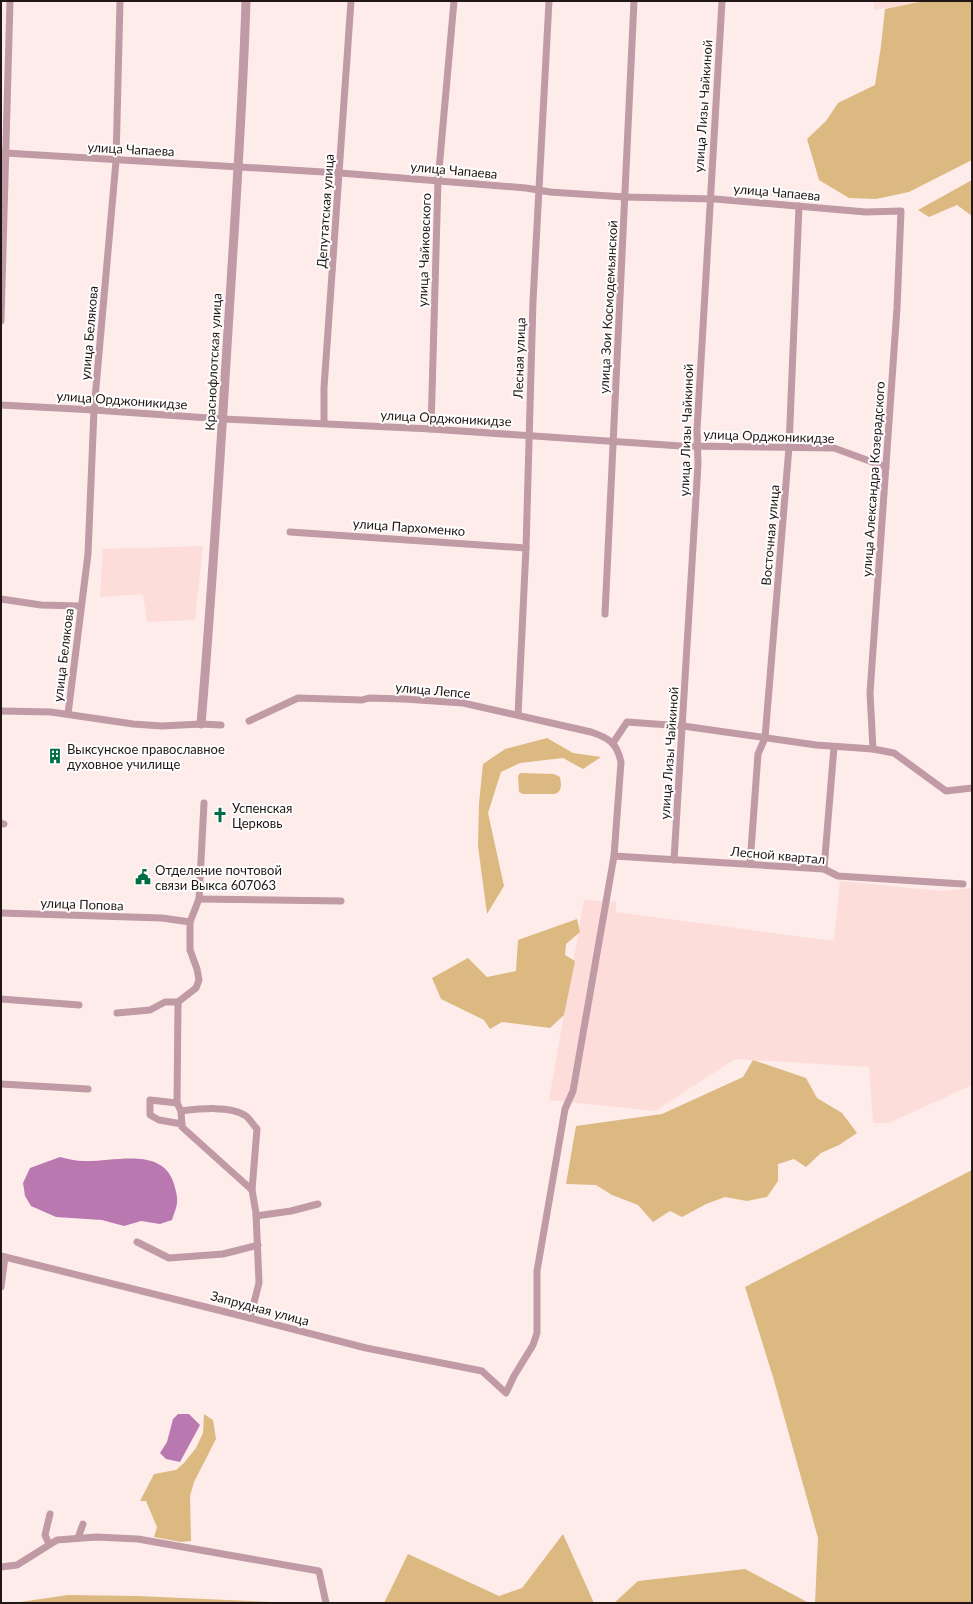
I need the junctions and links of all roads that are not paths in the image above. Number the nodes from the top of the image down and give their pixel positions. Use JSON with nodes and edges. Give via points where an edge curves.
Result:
{"nodes":[{"id":1,"x":10,"y":1,"type":"edge"},
{"id":2,"x":120,"y":1,"type":"edge"},
{"id":3,"x":246,"y":1,"type":"edge"},
{"id":4,"x":351,"y":1,"type":"edge"},
{"id":5,"x":454,"y":1,"type":"edge"},
{"id":6,"x":549,"y":1,"type":"edge"},
{"id":7,"x":634,"y":1,"type":"edge"},
{"id":8,"x":722,"y":1,"type":"edge"},
{"id":9,"x":5,"y":153,"type":"junction"},
{"id":10,"x":116,"y":161,"type":"junction"},
{"id":11,"x":238,"y":166,"type":"junction"},
{"id":12,"x":340,"y":173,"type":"junction"},
{"id":13,"x":438,"y":181,"type":"junction"},
{"id":14,"x":539,"y":190,"type":"junction"},
{"id":15,"x":625,"y":197,"type":"junction"},
{"id":16,"x":710,"y":199,"type":"junction"},
{"id":17,"x":799,"y":206,"type":"junction"},
{"id":18,"x":901,"y":211,"type":"joint"},
{"id":19,"x":1,"y":321,"type":"edge"},
{"id":20,"x":1,"y":405,"type":"edge"},
{"id":21,"x":94,"y":410,"type":"junction"},
{"id":22,"x":223,"y":419,"type":"junction"},
{"id":23,"x":324,"y":423,"type":"junction"},
{"id":24,"x":431,"y":429,"type":"junction"},
{"id":25,"x":529,"y":435,"type":"junction"},
{"id":26,"x":614,"y":442,"type":"junction"},
{"id":27,"x":697,"y":446,"type":"junction"},
{"id":28,"x":789,"y":447,"type":"junction"},
{"id":29,"x":886,"y":467,"type":"junction"},
{"id":30,"x":290,"y":532,"type":"dead end"},
{"id":31,"x":526,"y":548,"type":"junction"},
{"id":32,"x":1,"y":599,"type":"edge"},
{"id":33,"x":80,"y":606,"type":"junction"},
{"id":34,"x":605,"y":614,"type":"dead end"},
{"id":35,"x":1,"y":711,"type":"edge"},
{"id":36,"x":68,"y":714,"type":"junction"},
{"id":37,"x":518,"y":715,"type":"junction"},
{"id":38,"x":249,"y":721,"type":"dead end"},
{"id":39,"x":201,"y":724,"type":"junction"},
{"id":40,"x":221,"y":725,"type":"dead end"},
{"id":41,"x":683,"y":726,"type":"junction"},
{"id":42,"x":765,"y":738,"type":"junction"},
{"id":43,"x":613,"y":743,"type":"junction"},
{"id":44,"x":834,"y":747,"type":"junction"},
{"id":45,"x":873,"y":749,"type":"junction"},
{"id":46,"x":972,"y":788,"type":"edge"},
{"id":47,"x":204,"y":803,"type":"dead end"},
{"id":48,"x":614,"y":856,"type":"junction"},
{"id":49,"x":674,"y":860,"type":"junction"},
{"id":50,"x":750,"y":864,"type":"junction"},
{"id":51,"x":824,"y":869,"type":"junction"},
{"id":52,"x":963,"y":884,"type":"dead end"},
{"id":53,"x":199,"y":899,"type":"junction"},
{"id":54,"x":341,"y":901,"type":"dead end"},
{"id":55,"x":1,"y":913,"type":"edge"},
{"id":56,"x":190,"y":922,"type":"junction"},
{"id":57,"x":1,"y":999,"type":"edge"},
{"id":58,"x":178,"y":1002,"type":"junction"},
{"id":59,"x":79,"y":1005,"type":"dead end"},
{"id":60,"x":117,"y":1013,"type":"dead end"},
{"id":61,"x":1,"y":1084,"type":"edge"},
{"id":62,"x":88,"y":1089,"type":"dead end"},
{"id":63,"x":177,"y":1103,"type":"junction"},
{"id":64,"x":181,"y":1110,"type":"junction"},
{"id":65,"x":182,"y":1124,"type":"junction"},
{"id":66,"x":252,"y":1190,"type":"junction"},
{"id":67,"x":318,"y":1204,"type":"dead end"},
{"id":68,"x":256,"y":1216,"type":"junction"},
{"id":69,"x":137,"y":1242,"type":"dead end"},
{"id":70,"x":258,"y":1245,"type":"junction"},
{"id":71,"x":3,"y":1256,"type":"edge"},
{"id":72,"x":1,"y":1287,"type":"edge"},
{"id":73,"x":250,"y":1318,"type":"junction"},
{"id":74,"x":50,"y":1514,"type":"dead end"},
{"id":75,"x":83,"y":1524,"type":"dead end"},
{"id":76,"x":78,"y":1538,"type":"junction"},
{"id":77,"x":49,"y":1544,"type":"junction"},
{"id":78,"x":1,"y":1567,"type":"edge"},
{"id":79,"x":326,"y":1603,"type":"edge"}],
"edges":[{"from":1,"to":9,"type":"street","via":[[10,63]]},
{"from":2,"to":10,"type":"street","name":"улица Белякова"},
{"from":3,"to":11,"type":"street","name":"Краснофлотская улица"},
{"from":4,"to":12,"type":"street","name":"Депутатская улица"},
{"from":5,"to":13,"type":"street","name":"улица Чайковского"},
{"from":6,"to":14,"type":"street","name":"Лесная улица"},
{"from":7,"to":15,"type":"street","name":"улица Зои Космодемьянской"},
{"from":8,"to":16,"type":"street","name":"улица Лизы Чайкиной"},
{"from":9,"to":10,"type":"street","name":"улица Чапаева"},
{"from":9,"to":19,"type":"street"},
{"from":10,"to":11,"type":"street","name":"улица Чапаева"},
{"from":10,"to":21,"type":"street","name":"улица Белякова"},
{"from":11,"to":12,"type":"street","name":"улица Чапаева"},
{"from":11,"to":22,"type":"street","name":"Краснофлотская улица"},
{"from":12,"to":13,"type":"street","name":"улица Чапаева"},
{"from":12,"to":23,"type":"street","name":"Депутатская улица","via":[[324,388]]},
{"from":13,"to":14,"type":"street","name":"улица Чапаева"},
{"from":13,"to":24,"type":"street","name":"улица Чайковского"},
{"from":14,"to":15,"type":"street","name":"улица Чапаева"},
{"from":14,"to":25,"type":"street","name":"Лесная улица"},
{"from":15,"to":16,"type":"street","name":"улица Чапаева"},
{"from":15,"to":26,"type":"street","name":"улица Зои Космодемьянской"},
{"from":16,"to":17,"type":"street","name":"улица Чапаева"},
{"from":16,"to":27,"type":"street","name":"улица Лизы Чайкиной"},
{"from":17,"to":18,"type":"street","name":"улица Чапаева","via":[[866,212]]},
{"from":17,"to":28,"type":"street","name":"Восточная улица"},
{"from":18,"to":29,"type":"street","name":"улица Александра Козерадского"},
{"from":20,"to":21,"type":"street","name":"улица Орджоникидзе"},
{"from":21,"to":22,"type":"street","name":"улица Орджоникидзе"},
{"from":21,"to":33,"type":"street","name":"улица Белякова","via":[[88,554]]},
{"from":22,"to":23,"type":"street","name":"улица Орджоникидзе"},
{"from":22,"to":39,"type":"street","name":"Краснофлотская улица"},
{"from":23,"to":24,"type":"street","name":"улица Орджоникидзе"},
{"from":24,"to":25,"type":"street","name":"улица Орджоникидзе"},
{"from":25,"to":26,"type":"street","name":"улица Орджоникидзе"},
{"from":25,"to":31,"type":"street","name":"Лесная улица"},
{"from":26,"to":27,"type":"street","name":"улица Орджоникидзе"},
{"from":26,"to":34,"type":"street","name":"улица Зои Космодемьянской"},
{"from":27,"to":28,"type":"street","name":"улица Орджоникидзе"},
{"from":27,"to":41,"type":"street","name":"улица Лизы Чайкиной"},
{"from":28,"to":29,"type":"street","name":"улица Орджоникидзе","via":[[834,448]]},
{"from":28,"to":42,"type":"street","name":"Восточная улица"},
{"from":29,"to":45,"type":"street","name":"улица Александра Козерадского","via":[[870,693]]},
{"from":30,"to":31,"type":"street","name":"улица Пархоменко"},
{"from":31,"to":37,"type":"street","name":"Лесная улица"},
{"from":32,"to":33,"type":"street","via":[[41,605]]},
{"from":33,"to":36,"type":"street","name":"улица Белякова"},
{"from":35,"to":36,"type":"street"},
{"from":36,"to":39,"type":"street","via":[[147,725]]},
{"from":37,"to":38,"type":"street","name":"улица Лепсе","via":[[437,700],[298,698]]},
{"from":37,"to":43,"type":"street","name":"улица Лепсе","via":[[591,732]]},
{"from":39,"to":40,"type":"street"},
{"from":41,"to":42,"type":"street"},
{"from":41,"to":43,"type":"street","via":[[627,722]]},
{"from":41,"to":49,"type":"street","name":"улица Лизы Чайкиной"},
{"from":42,"to":44,"type":"street"},
{"from":42,"to":50,"type":"street","name":"Восточная улица","via":[[758,754]]},
{"from":43,"to":48,"type":"street","via":[[621,762]]},
{"from":44,"to":45,"type":"street"},
{"from":44,"to":51,"type":"street"},
{"from":45,"to":46,"type":"street","via":[[894,753],[946,791]]},
{"from":47,"to":53,"type":"street"},
{"from":48,"to":49,"type":"street","name":"Лесной квартал"},
{"from":48,"to":73,"type":"street","name":"Запрудная улица","via":[[572,1091],[565,1109],[537,1271],[537,1333],[506,1393],[482,1371],[366,1348]]},
{"from":49,"to":50,"type":"street","name":"Лесной квартал"},
{"from":50,"to":51,"type":"street","name":"Лесной квартал"},
{"from":51,"to":52,"type":"street","name":"Лесной квартал","via":[[838,876]]},
{"from":53,"to":54,"type":"street"},
{"from":53,"to":56,"type":"street"},
{"from":55,"to":56,"type":"street","name":"улица Попова","via":[[162,918]]},
{"from":56,"to":58,"type":"street","via":[[190,950],[199,980],[196,988]]},
{"from":57,"to":59,"type":"street"},
{"from":58,"to":60,"type":"street","via":[[165,1002],[150,1010]]},
{"from":58,"to":63,"type":"street"},
{"from":61,"to":62,"type":"street"},
{"from":63,"to":64,"type":"street"},
{"from":63,"to":65,"type":"street","via":[[150,1100],[150,1116]]},
{"from":64,"to":65,"type":"street"},
{"from":64,"to":66,"type":"street","via":[[226,1109],[246,1116],[257,1129]]},
{"from":65,"to":66,"type":"street","via":[[182,1127]]},
{"from":66,"to":68,"type":"street"},
{"from":67,"to":68,"type":"street"},
{"from":68,"to":70,"type":"street"},
{"from":69,"to":70,"type":"street","via":[[169,1258],[223,1254]]},
{"from":70,"to":73,"type":"street","via":[[259,1283]]},
{"from":71,"to":72,"type":"street"},
{"from":71,"to":73,"type":"street","name":"Запрудная улица"},
{"from":74,"to":77,"type":"street","via":[[45,1535]]},
{"from":75,"to":76,"type":"street"},
{"from":76,"to":77,"type":"street","via":[[57,1540]]},
{"from":76,"to":79,"type":"street","via":[[138,1538],[319,1571]]},
{"from":77,"to":78,"type":"street","via":[[17,1565]]}]}
